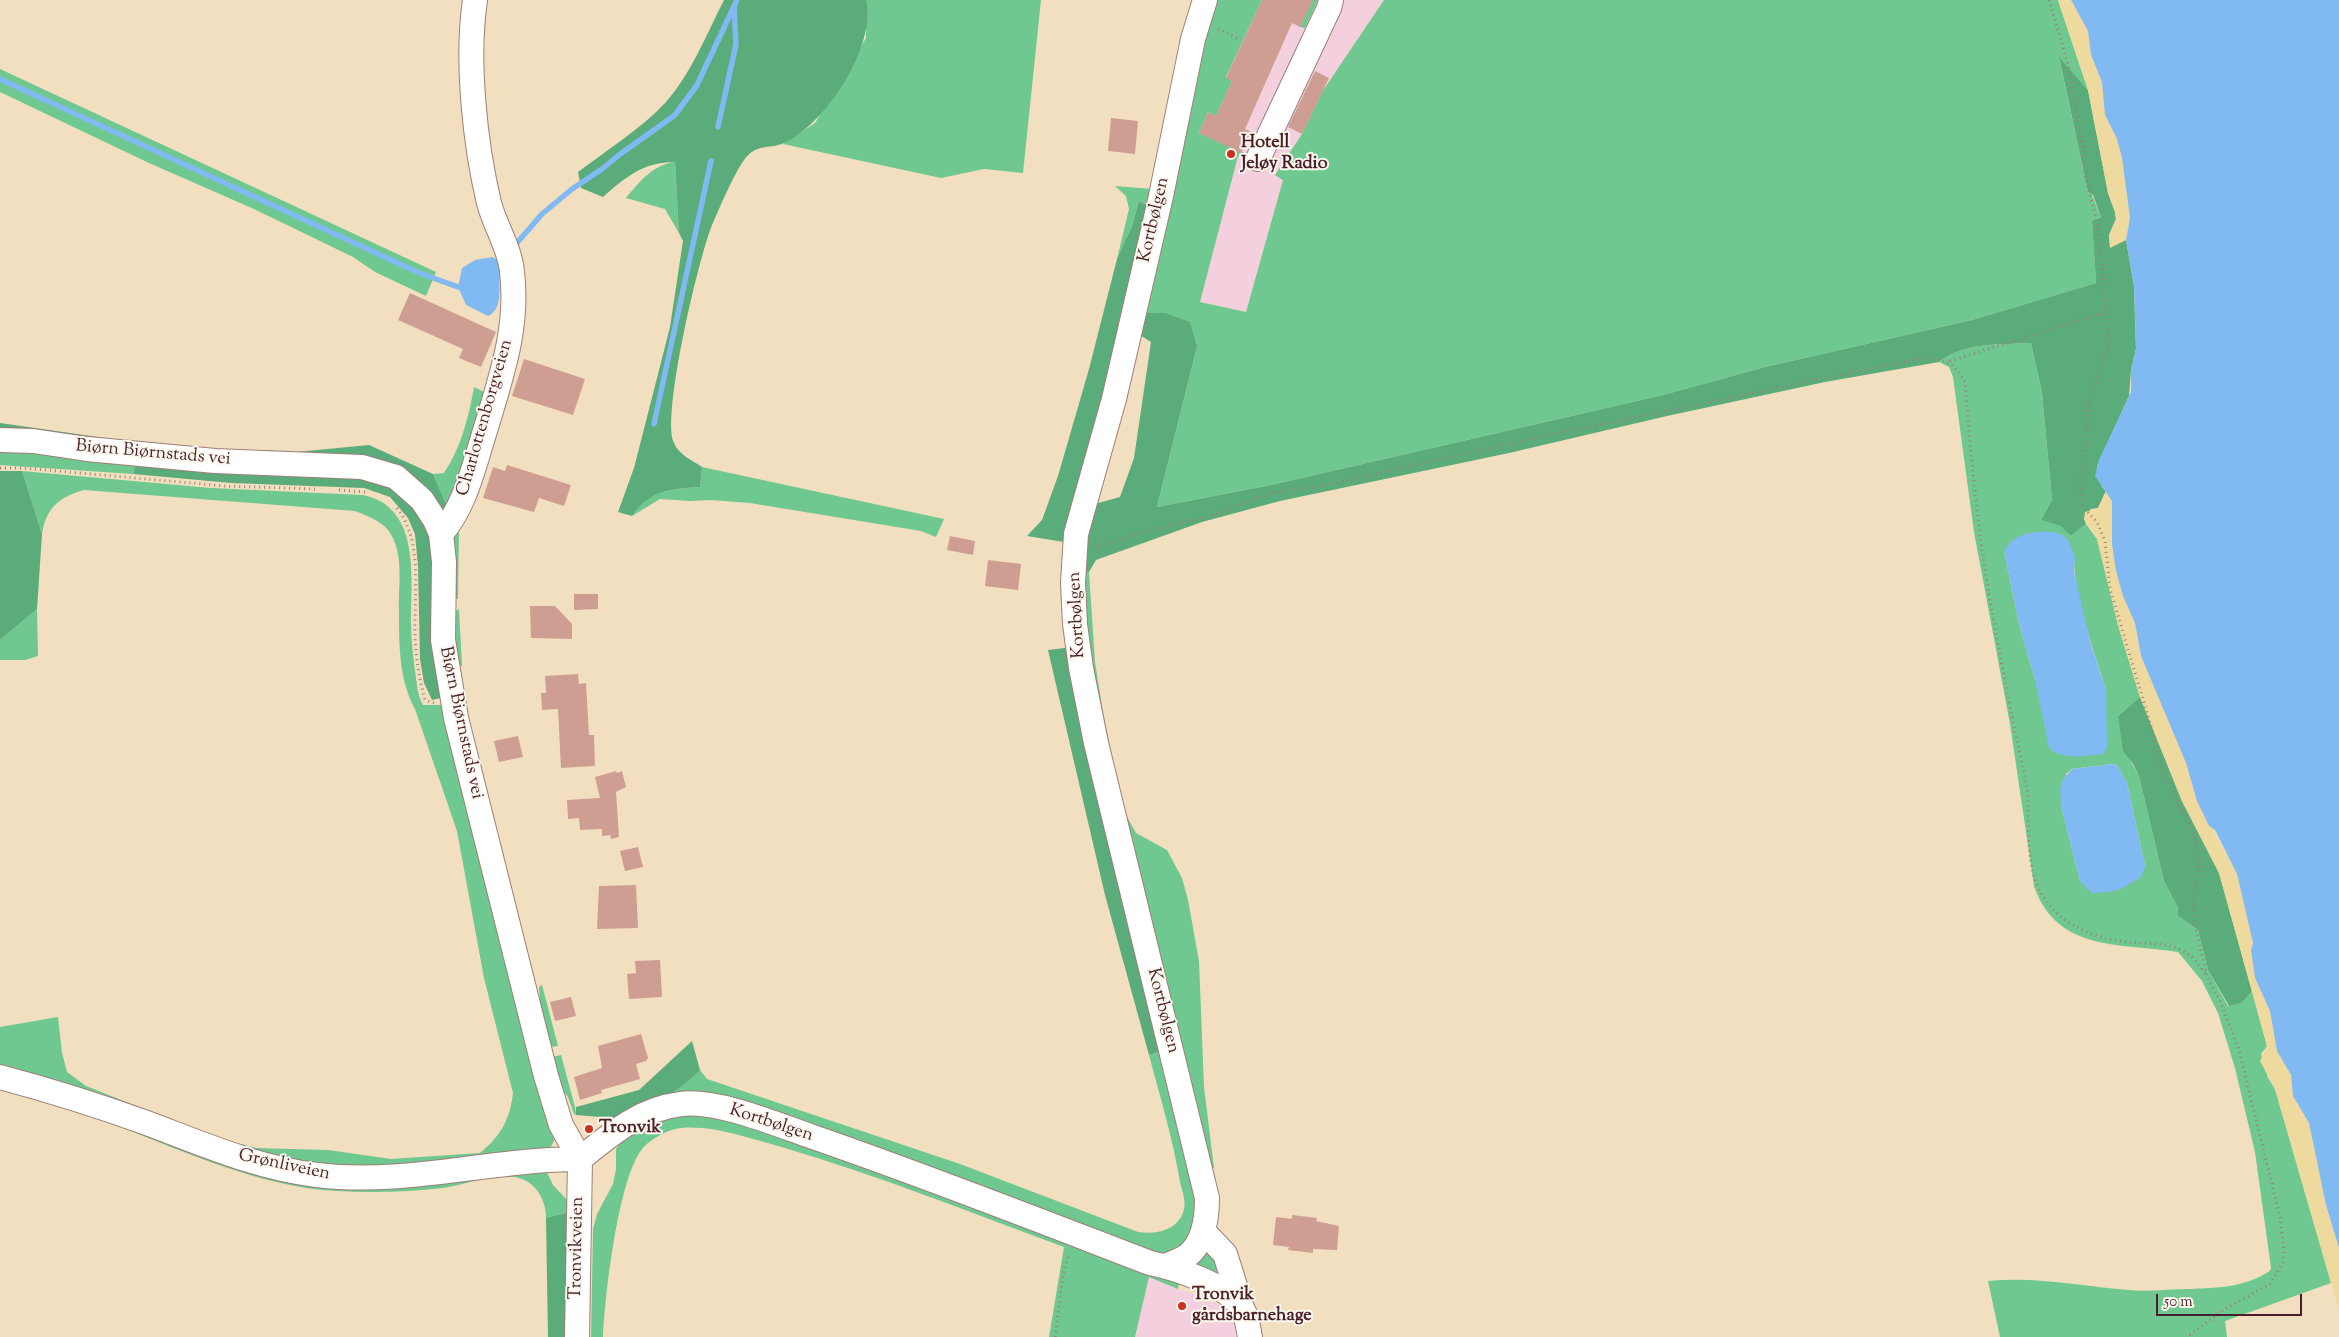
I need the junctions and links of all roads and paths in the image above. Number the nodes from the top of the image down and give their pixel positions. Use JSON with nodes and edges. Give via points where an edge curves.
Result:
{"nodes":[{"id":1,"x":475,"y":0,"type":"edge"},
{"id":2,"x":1206,"y":0,"type":"edge"},
{"id":3,"x":1331,"y":0,"type":"edge"},
{"id":4,"x":2049,"y":0,"type":"edge"},
{"id":5,"x":1258,"y":159,"type":"dead end"},
{"id":6,"x":2106,"y":312,"type":"junction"},
{"id":7,"x":1949,"y":362,"type":"junction"},
{"id":8,"x":0,"y":440,"type":"edge"},
{"id":9,"x":0,"y":468,"type":"edge"},
{"id":10,"x":324,"y":489,"type":"dead end"},
{"id":11,"x":331,"y":489,"type":"dead end"},
{"id":12,"x":372,"y":493,"type":"dead end"},
{"id":13,"x":393,"y":505,"type":"dead end"},
{"id":14,"x":441,"y":534,"type":"junction"},
{"id":15,"x":1075,"y":554,"type":"junction"},
{"id":16,"x":439,"y":703,"type":"dead end"},
{"id":17,"x":2206,"y":977,"type":"junction"},
{"id":18,"x":0,"y":1077,"type":"edge"},
{"id":19,"x":580,"y":1159,"type":"junction"},
{"id":20,"x":1203,"y":1231,"type":"junction"},
{"id":21,"x":1075,"y":1256,"type":"dead end"},
{"id":22,"x":1166,"y":1266,"type":"junction"},
{"id":23,"x":1242,"y":1308,"type":"junction"},
{"id":24,"x":577,"y":1337,"type":"edge"},
{"id":25,"x":1055,"y":1337,"type":"edge"},
{"id":26,"x":1250,"y":1337,"type":"edge"},
{"id":27,"x":2187,"y":1337,"type":"edge"}],
"edges":[{"from":1,"to":14,"type":"street","name":"Charlottenborgveien","via":[[476,125],[490,205],[512,269],[514,312],[505,365],[472,472],[457,513]]},
{"from":2,"to":15,"type":"street","name":"Kortbølgen","via":[[1193,39],[1142,280],[1114,399],[1076,534]]},
{"from":3,"to":5,"type":"street"},
{"from":4,"to":6,"type":"path","via":[[2069,68],[2085,175],[2097,222]]},
{"from":6,"to":7,"type":"path"},
{"from":6,"to":17,"type":"path","via":[[2108,348],[2088,405],[2086,455],[2080,478],[2082,506],[2097,522],[2105,541],[2110,589],[2151,726],[2157,758],[2195,838],[2200,867],[2193,909]]},
{"from":7,"to":15,"type":"path","via":[[1927,357],[1327,484],[1269,493],[1211,516],[1154,529]]},
{"from":7,"to":17,"type":"path","via":[[1959,370],[1964,382],[1984,563],[2027,789],[2032,868],[2037,883],[2044,899],[2056,912],[2082,930],[2118,941],[2176,947],[2200,965]]},
{"from":8,"to":14,"type":"street","name":"Biørn Biørnstads vei","via":[[215,461],[369,468],[405,483],[422,500]]},
{"from":9,"to":10,"type":"path","via":[[225,486]]},
{"from":11,"to":12,"type":"path"},
{"from":13,"to":16,"type":"path","via":[[408,526],[413,544],[416,647],[423,691],[429,703]]},
{"from":14,"to":19,"type":"street","name":"Biørn Biørnstads vei","via":[[444,562],[442,640],[456,718],[546,1076],[561,1125]]},
{"from":15,"to":20,"type":"street","name":"Kortbølgen","via":[[1073,583],[1081,668],[1096,743],[1202,1172],[1207,1198]]},
{"from":17,"to":27,"type":"path","via":[[2221,1003],[2239,1050],[2280,1217],[2284,1249],[2283,1262],[2270,1284]]},
{"from":18,"to":19,"type":"street","name":"Grønliveien","via":[[74,1098],[223,1153],[316,1175],[381,1178],[543,1159]]},
{"from":19,"to":22,"type":"street","name":"Kortbølgen","via":[[635,1117],[682,1104],[709,1106],[746,1115],[877,1159],[1150,1263]]},
{"from":19,"to":24,"type":"street","name":"Tronvikveien"},
{"from":20,"to":22,"type":"street","name":"Kortbølgen","via":[[1187,1255]]},
{"from":20,"to":23,"type":"street","via":[[1225,1254]]},
{"from":21,"to":25,"type":"path","via":[[1069,1254],[1066,1259]]},
{"from":22,"to":23,"type":"street","name":"Kortbølgen","via":[[1226,1293]]},
{"from":23,"to":26,"type":"street"}]}
